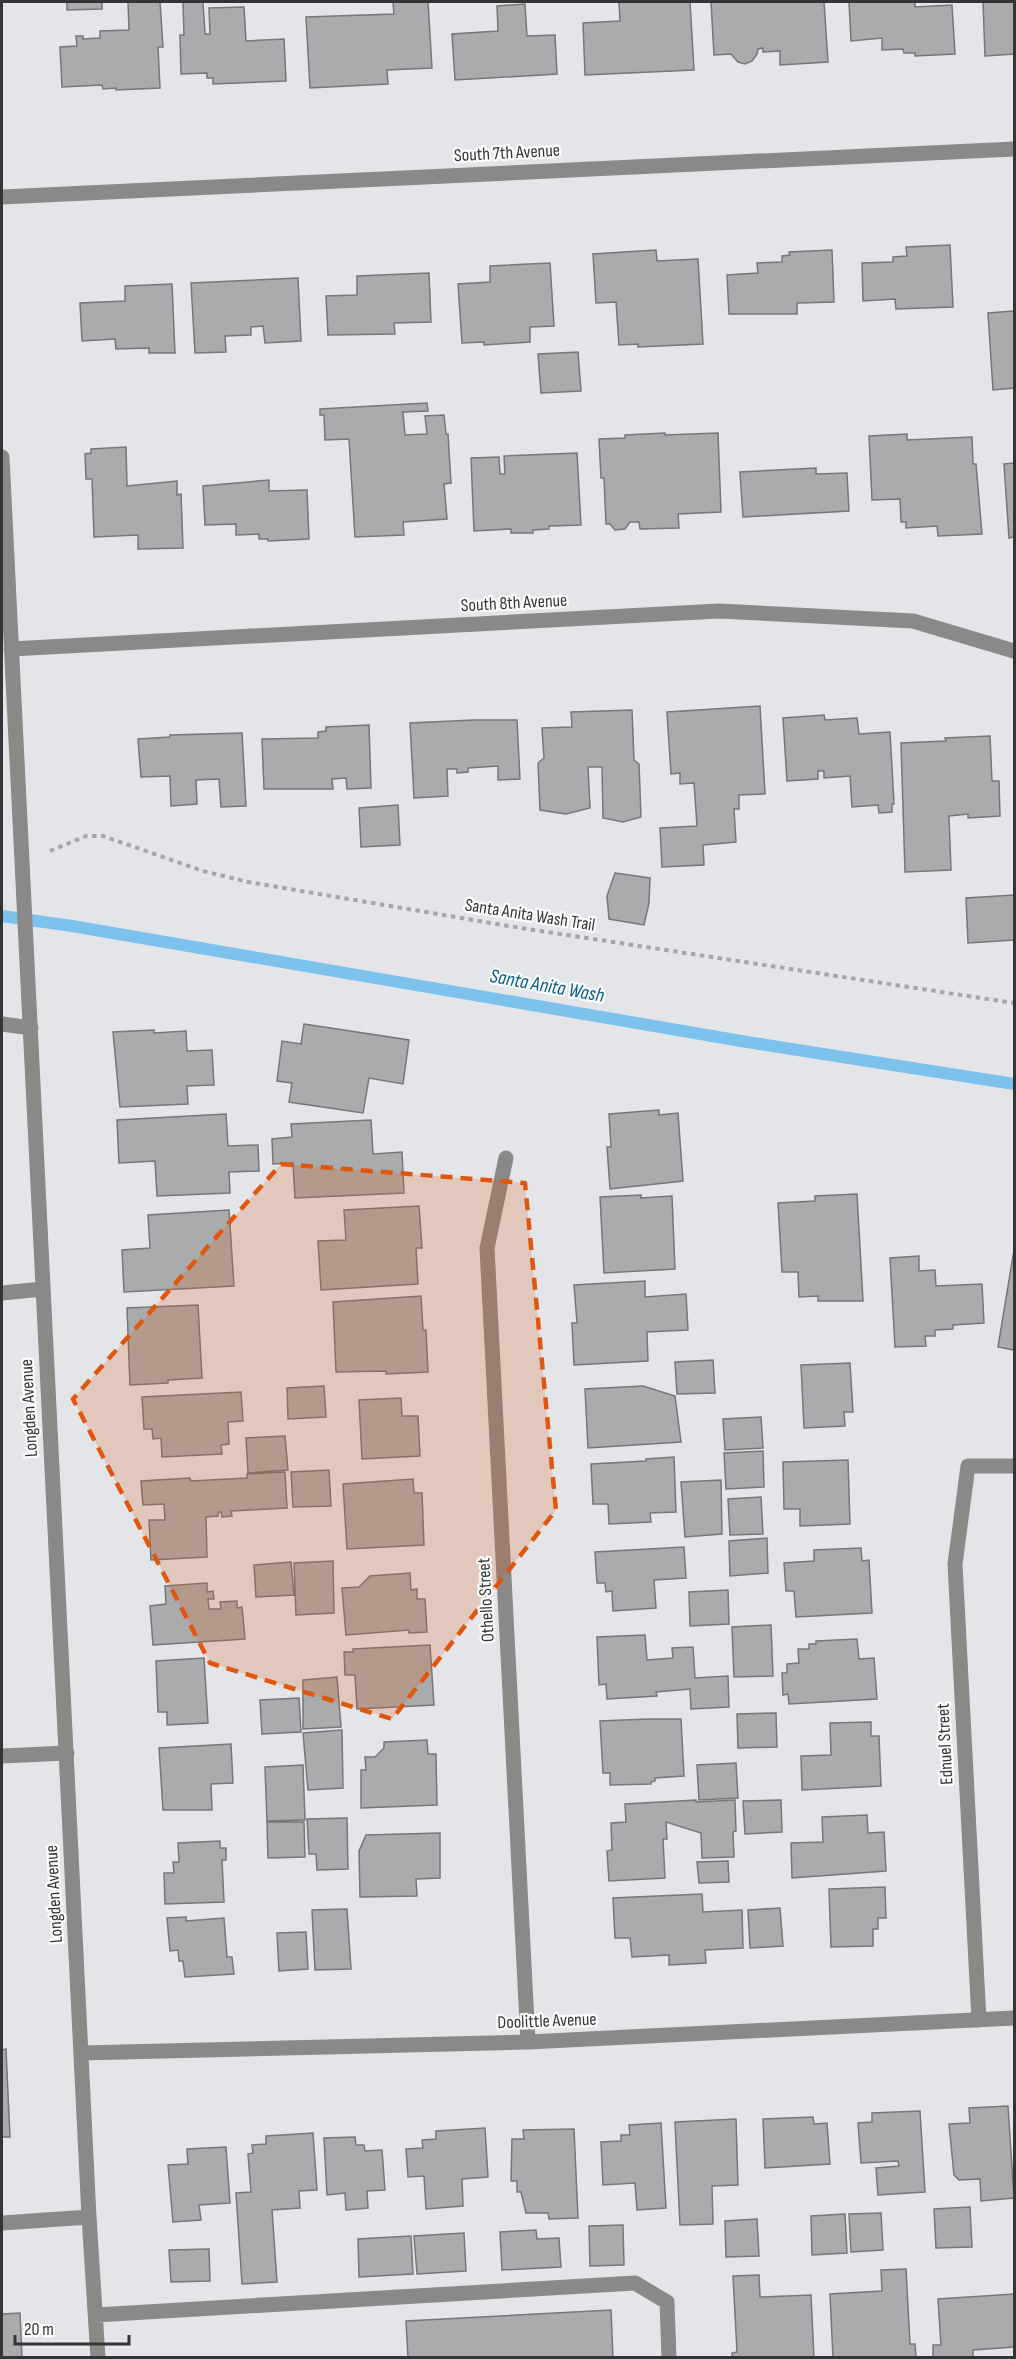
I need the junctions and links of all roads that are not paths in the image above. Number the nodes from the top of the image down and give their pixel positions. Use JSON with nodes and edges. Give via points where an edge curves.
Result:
{"nodes":[{"id":1,"x":1014,"y":149,"type":"edge"},
{"id":2,"x":2,"y":197,"type":"edge"},
{"id":3,"x":2,"y":457,"type":"edge"},
{"id":4,"x":11,"y":649,"type":"junction"},
{"id":5,"x":1014,"y":651,"type":"edge"},
{"id":6,"x":2,"y":1024,"type":"edge"},
{"id":7,"x":31,"y":1028,"type":"junction"},
{"id":8,"x":506,"y":1158,"type":"dead end"},
{"id":9,"x":43,"y":1289,"type":"junction"},
{"id":10,"x":2,"y":1293,"type":"edge"},
{"id":11,"x":1014,"y":1466,"type":"edge"},
{"id":12,"x":67,"y":1753,"type":"junction"},
{"id":13,"x":2,"y":1755,"type":"edge"},
{"id":14,"x":1014,"y":2018,"type":"edge"},
{"id":15,"x":979,"y":2020,"type":"junction"},
{"id":16,"x":528,"y":2042,"type":"junction"},
{"id":17,"x":81,"y":2053,"type":"junction"},
{"id":18,"x":89,"y":2217,"type":"junction"},
{"id":19,"x":2,"y":2223,"type":"edge"},
{"id":20,"x":96,"y":2315,"type":"junction"},
{"id":21,"x":98,"y":2358,"type":"edge"},
{"id":22,"x":669,"y":2358,"type":"edge"}],
"edges":[{"from":1,"to":2,"type":"street","name":"South 7th Avenue"},
{"from":3,"to":4,"type":"street","name":"Longden Avenue"},
{"from":4,"to":5,"type":"street","name":"South 8th Avenue","via":[[719,611],[913,621]]},
{"from":4,"to":7,"type":"street","name":"Longden Avenue"},
{"from":6,"to":7,"type":"street"},
{"from":7,"to":9,"type":"street","name":"Longden Avenue"},
{"from":8,"to":16,"type":"street","name":"Othello Street","via":[[487,1248]]},
{"from":9,"to":10,"type":"street"},
{"from":9,"to":12,"type":"street","name":"Longden Avenue"},
{"from":11,"to":15,"type":"street","name":"Ednuel Street","via":[[968,1466],[955,1564]]},
{"from":12,"to":13,"type":"street"},
{"from":12,"to":17,"type":"street","name":"Longden Avenue"},
{"from":14,"to":15,"type":"street","name":"Doolittle Avenue"},
{"from":15,"to":16,"type":"street","name":"Doolittle Avenue"},
{"from":16,"to":17,"type":"street","name":"Doolittle Avenue"},
{"from":17,"to":18,"type":"street","name":"Longden Avenue"},
{"from":18,"to":19,"type":"street"},
{"from":18,"to":20,"type":"street","name":"Longden Avenue"},
{"from":20,"to":21,"type":"street","name":"Longden Avenue"},
{"from":20,"to":22,"type":"street","via":[[635,2283],[667,2302]]}]}
